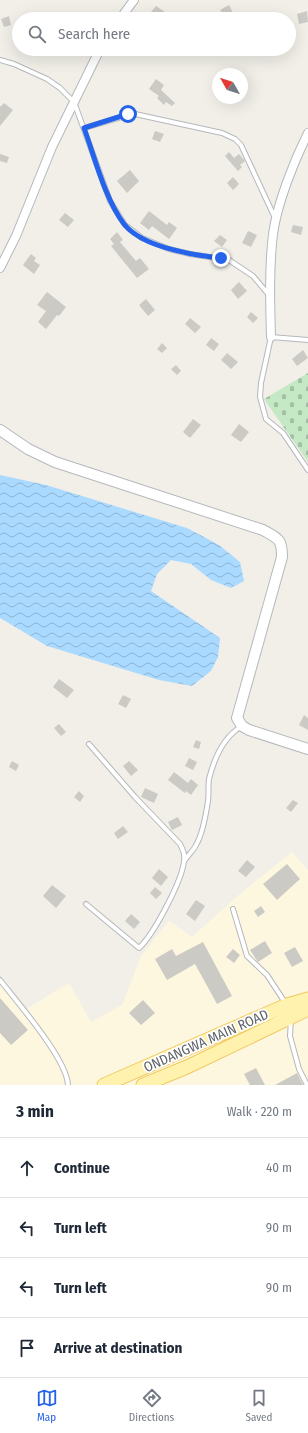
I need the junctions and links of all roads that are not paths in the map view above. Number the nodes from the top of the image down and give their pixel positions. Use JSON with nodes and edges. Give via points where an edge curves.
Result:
{"nodes":[{"id":1,"x":134,"y":0,"type":"edge"},
{"id":2,"x":125,"y":12,"type":"edge"},
{"id":3,"x":97,"y":56,"type":"edge"},
{"id":4,"x":0,"y":60,"type":"edge"},
{"id":5,"x":74,"y":102,"type":"junction"},
{"id":6,"x":84,"y":128,"type":"junction"},
{"id":7,"x":308,"y":133,"type":"edge"},
{"id":8,"x":276,"y":220,"type":"junction"},
{"id":9,"x":0,"y":268,"type":"edge"},
{"id":10,"x":270,"y":297,"type":"junction"},
{"id":11,"x":271,"y":338,"type":"junction"},
{"id":12,"x":308,"y":340,"type":"edge"},
{"id":13,"x":0,"y":430,"type":"edge"},
{"id":14,"x":308,"y":470,"type":"edge"},
{"id":15,"x":242,"y":726,"type":"junction"},
{"id":16,"x":89,"y":744,"type":"dead end"},
{"id":17,"x":308,"y":750,"type":"edge"},
{"id":18,"x":184,"y":860,"type":"junction"},
{"id":19,"x":86,"y":904,"type":"dead end"},
{"id":20,"x":233,"y":909,"type":"dead end"},
{"id":21,"x":0,"y":980,"type":"edge"},
{"id":22,"x":308,"y":999,"type":"edge"},
{"id":23,"x":308,"y":1009,"type":"edge"},
{"id":24,"x":289,"y":1011,"type":"junction"},
{"id":25,"x":68,"y":1085,"type":"edge"},
{"id":26,"x":104,"y":1085,"type":"edge"},
{"id":27,"x":142,"y":1085,"type":"edge"},
{"id":28,"x":307,"y":1085,"type":"edge"}],
"edges":[{"from":1,"to":2,"type":"street"},
{"from":3,"to":5,"type":"street"},
{"from":4,"to":5,"type":"lane","via":[[46,79]]},
{"from":5,"to":6,"type":"lane"},
{"from":5,"to":9,"type":"street"},
{"from":6,"to":8,"type":"lane","via":[[135,114],[214,131],[235,139],[241,145]]},
{"from":6,"to":10,"type":"lane","via":[[110,201],[125,225],[142,238],[169,249],[229,260],[253,276]]},
{"from":7,"to":8,"type":"street","via":[[285,188]]},
{"from":8,"to":10,"type":"street"},
{"from":10,"to":11,"type":"street"},
{"from":11,"to":12,"type":"lane"},
{"from":11,"to":14,"type":"lane","via":[[260,397],[266,419],[283,433]]},
{"from":13,"to":15,"type":"street","via":[[28,449],[55,462],[263,530],[282,544],[282,557],[237,718]]},
{"from":15,"to":17,"type":"street"},
{"from":15,"to":18,"type":"lane","via":[[225,740],[217,757],[209,780],[204,823],[196,845]]},
{"from":16,"to":18,"type":"lane","via":[[180,844],[184,851]]},
{"from":18,"to":19,"type":"lane","via":[[183,869],[166,910],[139,948]]},
{"from":20,"to":24,"type":"lane","via":[[247,956],[267,975]]},
{"from":21,"to":25,"type":"lane","via":[[61,1062]]},
{"from":22,"to":24,"type":"main road","name":"ONDANGWA MAIN ROAD"},
{"from":23,"to":24,"type":"main road","name":"ONDANGWA MAIN ROAD"},
{"from":24,"to":26,"type":"main road","name":"ONDANGWA MAIN ROAD"},
{"from":24,"to":27,"type":"main road","name":"ONDANGWA MAIN ROAD","via":[[187,1066]]},
{"from":24,"to":28,"type":"lane","via":[[290,1036],[299,1069]]}]}
